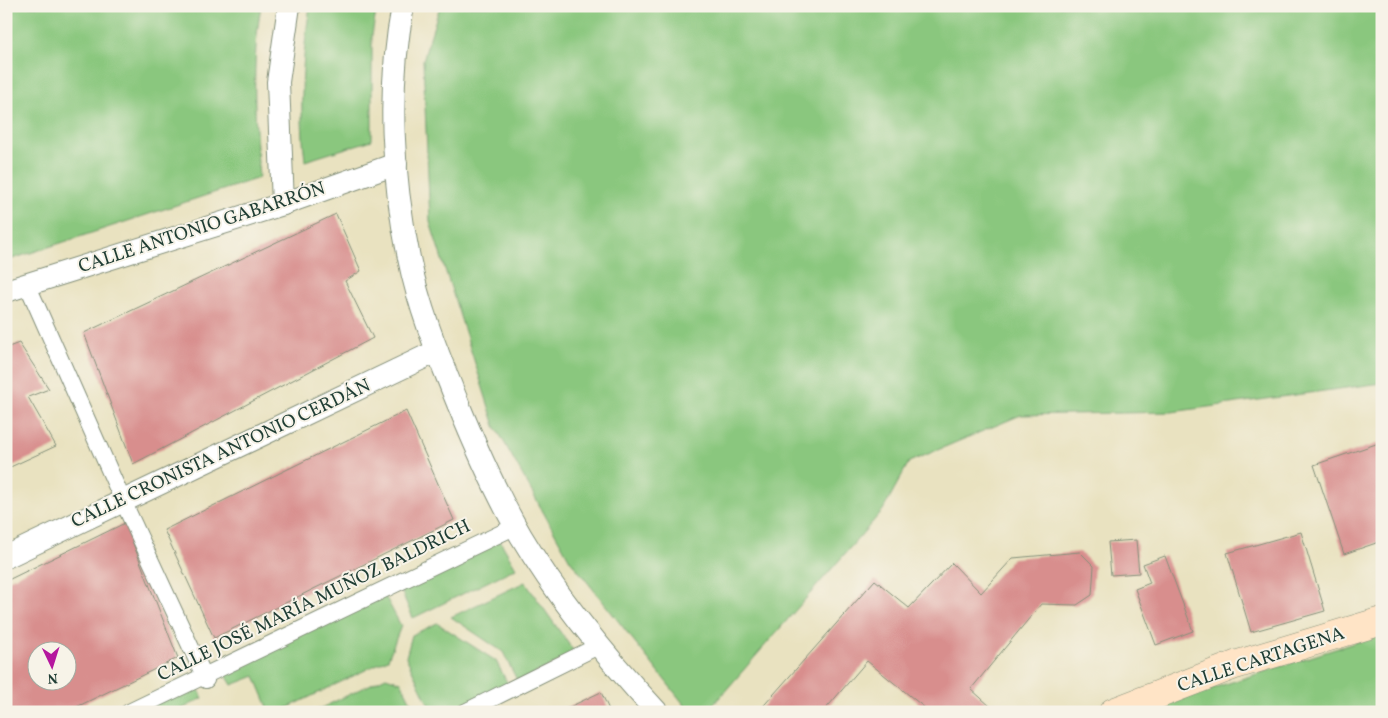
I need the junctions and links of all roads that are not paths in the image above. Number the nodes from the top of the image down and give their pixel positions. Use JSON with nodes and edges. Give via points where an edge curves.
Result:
{"nodes":[{"id":1,"x":289,"y":6,"type":"edge"},
{"id":2,"x":404,"y":6,"type":"edge"},
{"id":3,"x":396,"y":164,"type":"junction"},
{"id":4,"x":283,"y":204,"type":"junction"},
{"id":5,"x":27,"y":284,"type":"junction"},
{"id":6,"x":6,"y":291,"type":"edge"},
{"id":7,"x":437,"y":351,"type":"junction"},
{"id":8,"x":123,"y":501,"type":"junction"},
{"id":9,"x":516,"y":526,"type":"junction"},
{"id":10,"x":6,"y":556,"type":"edge"},
{"id":11,"x":1382,"y":621,"type":"edge"},
{"id":12,"x":598,"y":646,"type":"junction"},
{"id":13,"x":205,"y":678,"type":"junction"},
{"id":14,"x":129,"y":712,"type":"edge"},
{"id":15,"x":464,"y":712,"type":"edge"},
{"id":16,"x":657,"y":712,"type":"edge"},
{"id":17,"x":1113,"y":712,"type":"edge"}],
"edges":[{"from":1,"to":4,"type":"street","via":[[278,82]]},
{"from":2,"to":3,"type":"street","via":[[398,35],[394,112]]},
{"from":3,"to":4,"type":"street","name":"CALLE ANTONIO GABARRÓN"},
{"from":3,"to":7,"type":"street","via":[[409,260]]},
{"from":4,"to":5,"type":"street","name":"CALLE ANTONIO GABARRÓN"},
{"from":5,"to":6,"type":"street","name":"CALLE ANTONIO GABARRÓN"},
{"from":5,"to":8,"type":"street"},
{"from":7,"to":8,"type":"street","name":"CALLE CRONISTA ANTONIO CERDÁN"},
{"from":7,"to":9,"type":"street","via":[[477,450]]},
{"from":8,"to":10,"type":"street","name":"CALLE CRONISTA ANTONIO CERDÁN"},
{"from":8,"to":13,"type":"street"},
{"from":9,"to":12,"type":"street","via":[[558,593]]},
{"from":9,"to":13,"type":"street","name":"CALLE JOSÉ MARÍA MUÑOZ BALDRICH"},
{"from":11,"to":17,"type":"main road","name":"CALLE CARTAGENA","via":[[1235,665]]},
{"from":12,"to":15,"type":"street"},
{"from":12,"to":16,"type":"street"},
{"from":13,"to":14,"type":"street","name":"CALLE JOSÉ MARÍA MUÑOZ BALDRICH"}]}
